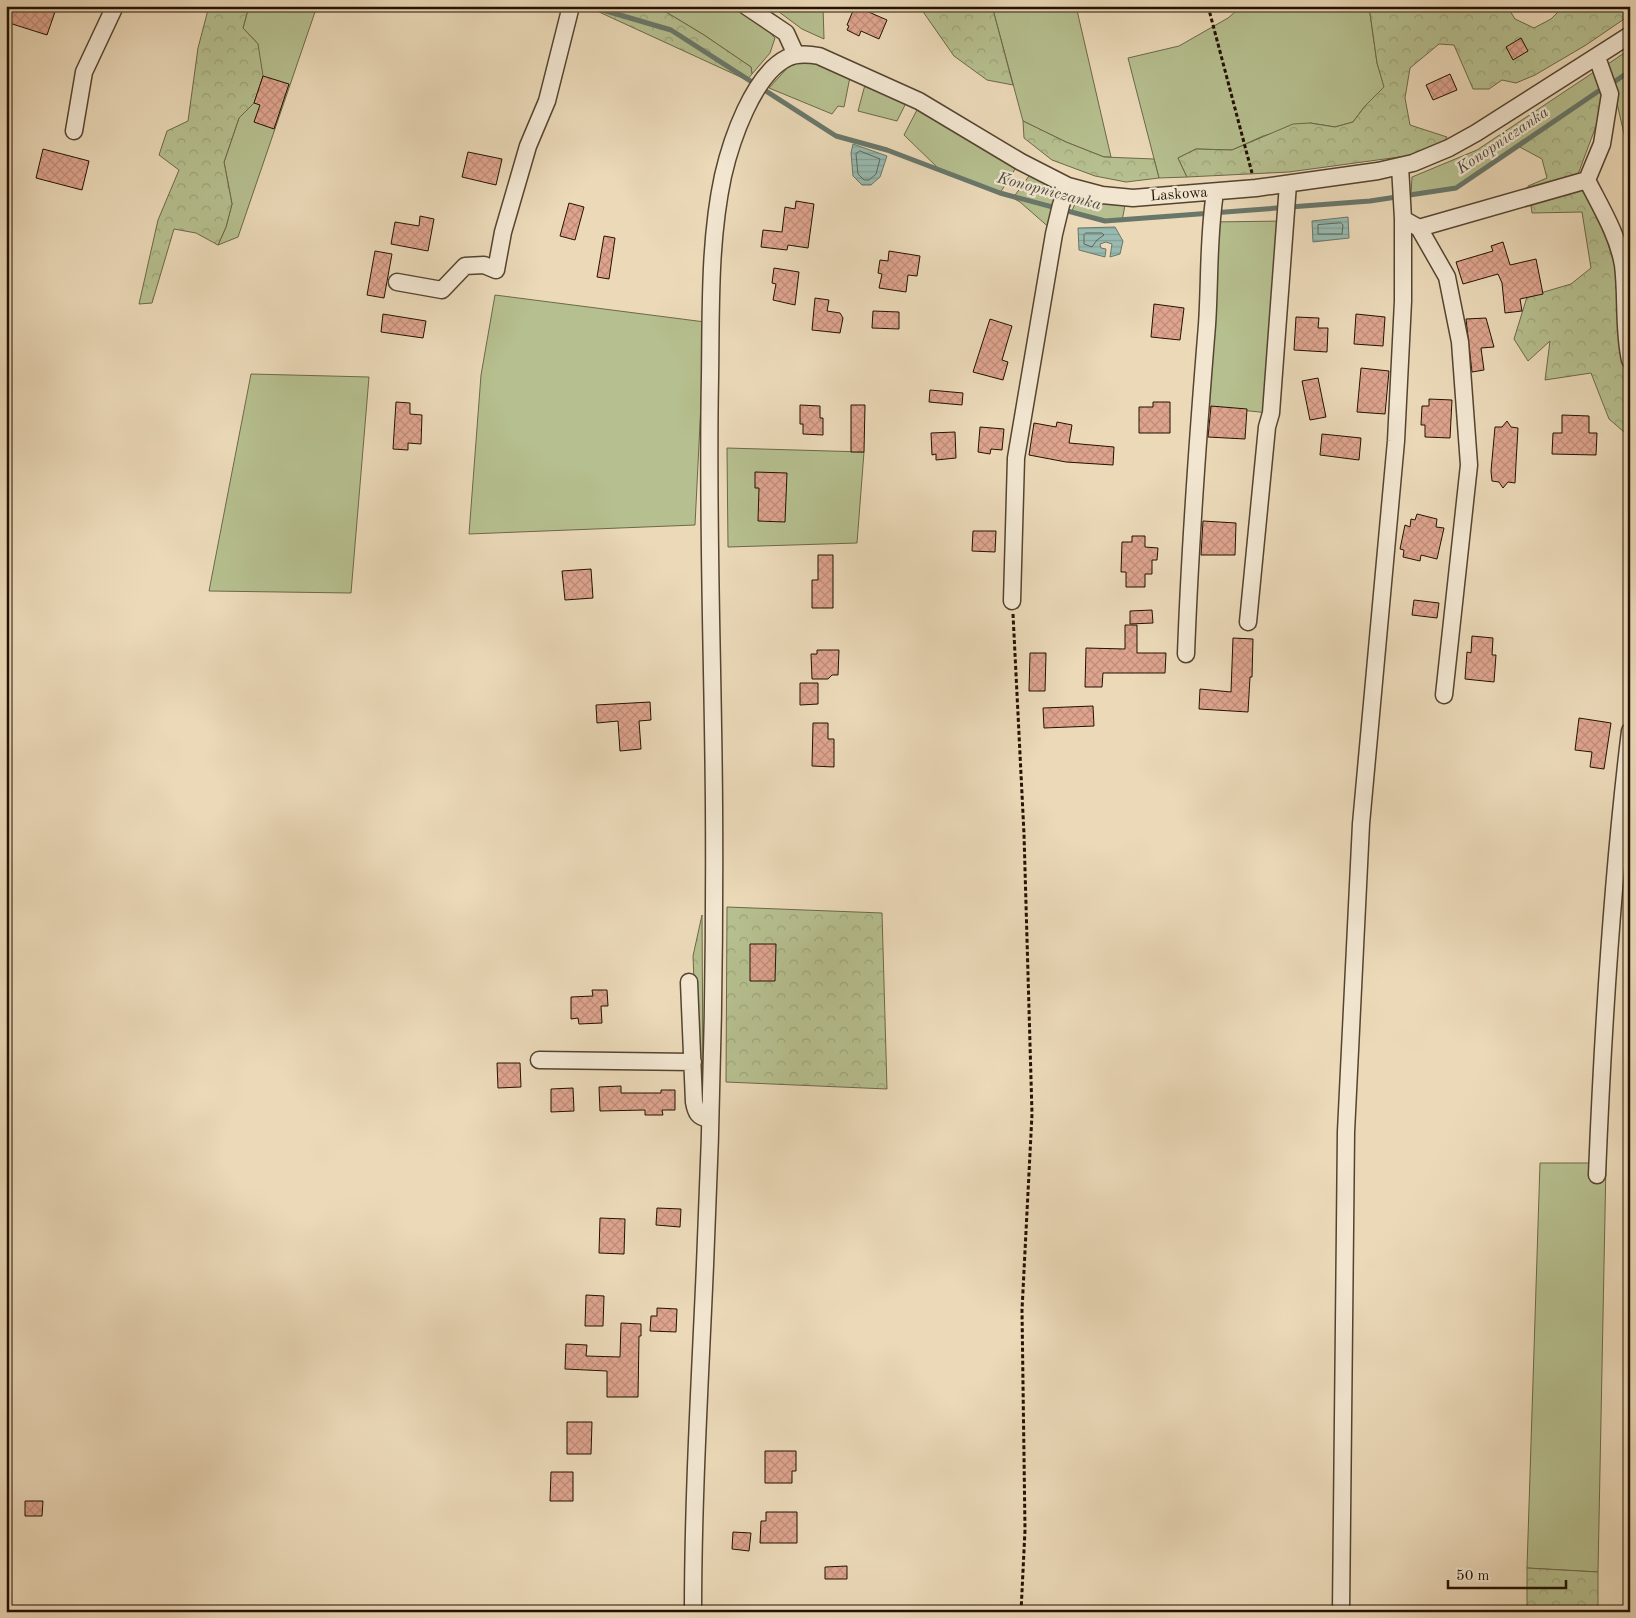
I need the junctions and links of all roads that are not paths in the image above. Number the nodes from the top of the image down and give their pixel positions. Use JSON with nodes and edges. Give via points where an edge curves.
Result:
{"nodes":[{"id":1,"x":115,"y":6,"type":"edge"},
{"id":2,"x":746,"y":6,"type":"edge"},
{"id":3,"x":570,"y":10,"type":"edge"},
{"id":4,"x":1630,"y":35,"type":"edge"},
{"id":5,"x":796,"y":55,"type":"junction"},
{"id":6,"x":1594,"y":58,"type":"junction"},
{"id":7,"x":74,"y":131,"type":"dead end"},
{"id":8,"x":1400,"y":166,"type":"junction"},
{"id":9,"x":1587,"y":180,"type":"junction"},
{"id":10,"x":1288,"y":184,"type":"junction"},
{"id":11,"x":1068,"y":186,"type":"junction"},
{"id":12,"x":1215,"y":192,"type":"junction"},
{"id":13,"x":1403,"y":219,"type":"junction"},
{"id":14,"x":1419,"y":228,"type":"junction"},
{"id":15,"x":397,"y":282,"type":"dead end"},
{"id":16,"x":1630,"y":360,"type":"edge"},
{"id":17,"x":1012,"y":601,"type":"road end"},
{"id":18,"x":1248,"y":622,"type":"dead end"},
{"id":19,"x":1186,"y":654,"type":"dead end"},
{"id":20,"x":1444,"y":695,"type":"dead end"},
{"id":21,"x":1630,"y":731,"type":"edge"},
{"id":22,"x":689,"y":982,"type":"dead end"},
{"id":23,"x":539,"y":1060,"type":"dead end"},
{"id":24,"x":693,"y":1062,"type":"junction"},
{"id":25,"x":709,"y":1119,"type":"junction"},
{"id":26,"x":1597,"y":1175,"type":"dead end"},
{"id":27,"x":693,"y":1612,"type":"edge"},
{"id":28,"x":1341,"y":1612,"type":"edge"}],
"edges":[{"from":1,"to":7,"type":"street","via":[[84,72]]},
{"from":2,"to":5,"type":"street","via":[[786,33]]},
{"from":3,"to":15,"type":"street","via":[[547,101],[528,146],[496,270],[484,265],[466,266],[442,290]]},
{"from":4,"to":6,"type":"street","name":"Laskowa"},
{"from":5,"to":11,"type":"street","name":"Laskowa","via":[[826,58],[894,89]]},
{"from":5,"to":25,"type":"street","via":[[776,66],[752,98],[732,145],[717,215],[712,278],[708,486],[714,817]]},
{"from":6,"to":8,"type":"street","name":"Laskowa","via":[[1460,142],[1425,159]]},
{"from":6,"to":9,"type":"street","via":[[1599,63],[1610,94],[1602,144]]},
{"from":8,"to":10,"type":"street","name":"Laskowa"},
{"from":8,"to":13,"type":"street"},
{"from":9,"to":14,"type":"street"},
{"from":9,"to":16,"type":"street","via":[[1608,222],[1623,264],[1625,338]]},
{"from":10,"to":12,"type":"street","name":"Laskowa"},
{"from":10,"to":18,"type":"street","via":[[1271,413],[1267,426]]},
{"from":11,"to":12,"type":"street","name":"Laskowa","via":[[1102,195],[1134,198]]},
{"from":11,"to":17,"type":"street","via":[[1060,210],[1016,458]]},
{"from":12,"to":19,"type":"street","via":[[1190,538]]},
{"from":13,"to":14,"type":"street"},
{"from":13,"to":28,"type":"street","via":[[1403,301],[1396,441],[1361,824],[1346,1132]]},
{"from":14,"to":20,"type":"street","via":[[1447,277],[1460,342],[1469,465]]},
{"from":21,"to":26,"type":"street","via":[[1617,837],[1604,1008]]},
{"from":22,"to":24,"type":"street"},
{"from":23,"to":24,"type":"street"},
{"from":24,"to":25,"type":"street","via":[[696,1112]]},
{"from":25,"to":27,"type":"street","via":[[694,1479]]}]}
